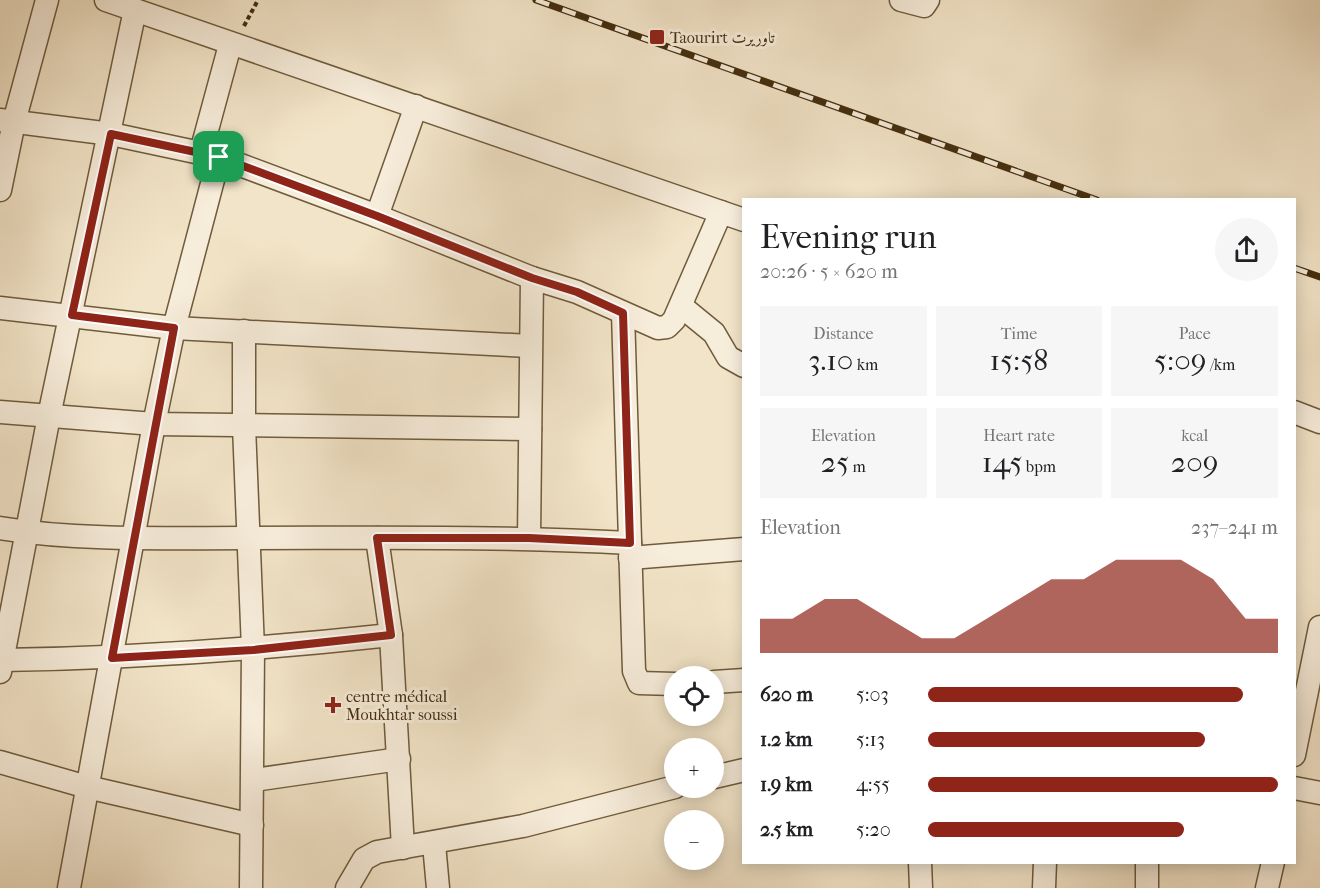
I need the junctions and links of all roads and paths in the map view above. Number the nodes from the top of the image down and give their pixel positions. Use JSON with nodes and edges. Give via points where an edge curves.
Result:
{"nodes":[{"id":1,"x":47,"y":0,"type":"edge"},
{"id":2,"x":106,"y":0,"type":"edge"},
{"id":3,"x":258,"y":0,"type":"edge"},
{"id":4,"x":901,"y":0,"type":"edge"},
{"id":5,"x":928,"y":0,"type":"edge"},
{"id":6,"x":135,"y":10,"type":"junction"},
{"id":7,"x":236,"y":38,"type":"junction"},
{"id":8,"x":417,"y":106,"type":"junction"},
{"id":9,"x":7,"y":121,"type":"edge"},
{"id":10,"x":111,"y":134,"type":"junction"},
{"id":11,"x":210,"y":154,"type":"junction"},
{"id":12,"x":0,"y":190,"type":"edge"},
{"id":13,"x":721,"y":212,"type":"junction"},
{"id":14,"x":377,"y":216,"type":"junction"},
{"id":15,"x":742,"y":219,"type":"edge"},
{"id":16,"x":532,"y":278,"type":"junction"},
{"id":17,"x":681,"y":306,"type":"junction"},
{"id":18,"x":0,"y":308,"type":"edge"},
{"id":19,"x":623,"y":313,"type":"junction"},
{"id":20,"x":72,"y":315,"type":"junction"},
{"id":21,"x":174,"y":328,"type":"junction"},
{"id":22,"x":244,"y":331,"type":"junction"},
{"id":23,"x":530,"y":346,"type":"junction"},
{"id":24,"x":742,"y":365,"type":"edge"},
{"id":25,"x":0,"y":412,"type":"edge"},
{"id":26,"x":1296,"y":413,"type":"edge"},
{"id":27,"x":49,"y":416,"type":"junction"},
{"id":28,"x":1320,"y":422,"type":"edge"},
{"id":29,"x":154,"y":424,"type":"junction"},
{"id":30,"x":244,"y":426,"type":"junction"},
{"id":31,"x":530,"y":429,"type":"junction"},
{"id":32,"x":0,"y":528,"type":"edge"},
{"id":33,"x":29,"y":533,"type":"junction"},
{"id":34,"x":135,"y":537,"type":"junction"},
{"id":35,"x":249,"y":538,"type":"junction"},
{"id":36,"x":377,"y":538,"type":"junction"},
{"id":37,"x":529,"y":538,"type":"junction"},
{"id":38,"x":742,"y":549,"type":"edge"},
{"id":39,"x":630,"y":550,"type":"junction"},
{"id":40,"x":391,"y":635,"type":"junction"},
{"id":41,"x":1312,"y":642,"type":"edge"},
{"id":42,"x":253,"y":650,"type":"junction"},
{"id":43,"x":112,"y":658,"type":"junction"},
{"id":44,"x":1,"y":666,"type":"edge"},
{"id":45,"x":742,"y":680,"type":"edge"},
{"id":46,"x":724,"y":681,"type":"edge"},
{"id":47,"x":664,"y":684,"type":"edge"},
{"id":48,"x":1296,"y":742,"type":"edge"},
{"id":49,"x":399,"y":759,"type":"junction"},
{"id":50,"x":0,"y":762,"type":"edge"},
{"id":51,"x":742,"y":770,"type":"edge"},
{"id":52,"x":724,"y":775,"type":"edge"},
{"id":53,"x":254,"y":780,"type":"junction"},
{"id":54,"x":87,"y":787,"type":"junction"},
{"id":55,"x":1296,"y":788,"type":"edge"},
{"id":56,"x":664,"y":790,"type":"edge"},
{"id":57,"x":1320,"y":793,"type":"edge"},
{"id":58,"x":252,"y":825,"type":"junction"},
{"id":59,"x":434,"y":844,"type":"junction"},
{"id":60,"x":403,"y":848,"type":"junction"},
{"id":61,"x":920,"y":864,"type":"edge"},
{"id":62,"x":1044,"y":864,"type":"edge"},
{"id":63,"x":1147,"y":864,"type":"edge"},
{"id":64,"x":1273,"y":864,"type":"edge"},
{"id":65,"x":69,"y":888,"type":"edge"},
{"id":66,"x":251,"y":888,"type":"edge"},
{"id":67,"x":347,"y":888,"type":"edge"},
{"id":68,"x":438,"y":888,"type":"edge"},
{"id":69,"x":921,"y":888,"type":"edge"},
{"id":70,"x":1044,"y":888,"type":"edge"},
{"id":71,"x":1147,"y":888,"type":"edge"},
{"id":72,"x":1268,"y":888,"type":"edge"}],
"edges":[{"from":1,"to":9,"type":"street"},
{"from":2,"to":6,"type":"street"},
{"from":3,"to":7,"type":"path"},
{"from":4,"to":5,"type":"street","via":[[924,6]]},
{"from":6,"to":7,"type":"street"},
{"from":6,"to":10,"type":"street"},
{"from":7,"to":8,"type":"street"},
{"from":7,"to":11,"type":"street"},
{"from":8,"to":13,"type":"street"},
{"from":8,"to":14,"type":"street"},
{"from":9,"to":10,"type":"street"},
{"from":9,"to":12,"type":"street"},
{"from":10,"to":11,"type":"street"},
{"from":10,"to":20,"type":"street"},
{"from":11,"to":14,"type":"street"},
{"from":11,"to":21,"type":"street"},
{"from":13,"to":15,"type":"street"},
{"from":13,"to":17,"type":"street"},
{"from":14,"to":16,"type":"street"},
{"from":16,"to":19,"type":"street","via":[[577,292]]},
{"from":16,"to":23,"type":"street"},
{"from":17,"to":19,"type":"street","via":[[667,327],[658,328]]},
{"from":17,"to":24,"type":"street","via":[[714,333],[728,357]]},
{"from":18,"to":20,"type":"street"},
{"from":19,"to":39,"type":"street"},
{"from":20,"to":21,"type":"street"},
{"from":20,"to":27,"type":"street"},
{"from":21,"to":22,"type":"street"},
{"from":21,"to":29,"type":"street"},
{"from":22,"to":23,"type":"street"},
{"from":22,"to":30,"type":"street"},
{"from":23,"to":31,"type":"street"},
{"from":25,"to":27,"type":"street"},
{"from":26,"to":28,"type":"street"},
{"from":27,"to":29,"type":"street"},
{"from":27,"to":33,"type":"street"},
{"from":29,"to":30,"type":"street"},
{"from":29,"to":34,"type":"street"},
{"from":30,"to":31,"type":"street"},
{"from":30,"to":35,"type":"street"},
{"from":31,"to":37,"type":"street"},
{"from":32,"to":33,"type":"street"},
{"from":33,"to":34,"type":"street"},
{"from":33,"to":44,"type":"street"},
{"from":34,"to":35,"type":"street"},
{"from":34,"to":43,"type":"street"},
{"from":35,"to":36,"type":"street"},
{"from":35,"to":42,"type":"street"},
{"from":36,"to":37,"type":"street"},
{"from":36,"to":40,"type":"street"},
{"from":37,"to":39,"type":"street"},
{"from":38,"to":39,"type":"street"},
{"from":39,"to":47,"type":"street","via":[[634,671],[639,683]]},
{"from":40,"to":42,"type":"street"},
{"from":40,"to":49,"type":"street"},
{"from":41,"to":48,"type":"street"},
{"from":42,"to":43,"type":"street"},
{"from":42,"to":53,"type":"street"},
{"from":43,"to":44,"type":"street"},
{"from":43,"to":54,"type":"street"},
{"from":45,"to":46,"type":"street"},
{"from":49,"to":53,"type":"street"},
{"from":49,"to":60,"type":"street"},
{"from":50,"to":54,"type":"street"},
{"from":51,"to":52,"type":"street"},
{"from":53,"to":58,"type":"street"},
{"from":54,"to":58,"type":"street"},
{"from":54,"to":65,"type":"street"},
{"from":55,"to":57,"type":"street"},
{"from":56,"to":59,"type":"street"},
{"from":58,"to":66,"type":"street"},
{"from":59,"to":60,"type":"street"},
{"from":59,"to":68,"type":"street"},
{"from":60,"to":67,"type":"street","via":[[377,852],[364,859]]},
{"from":61,"to":69,"type":"street"},
{"from":62,"to":70,"type":"street"},
{"from":63,"to":71,"type":"street"},
{"from":64,"to":72,"type":"street"}]}
